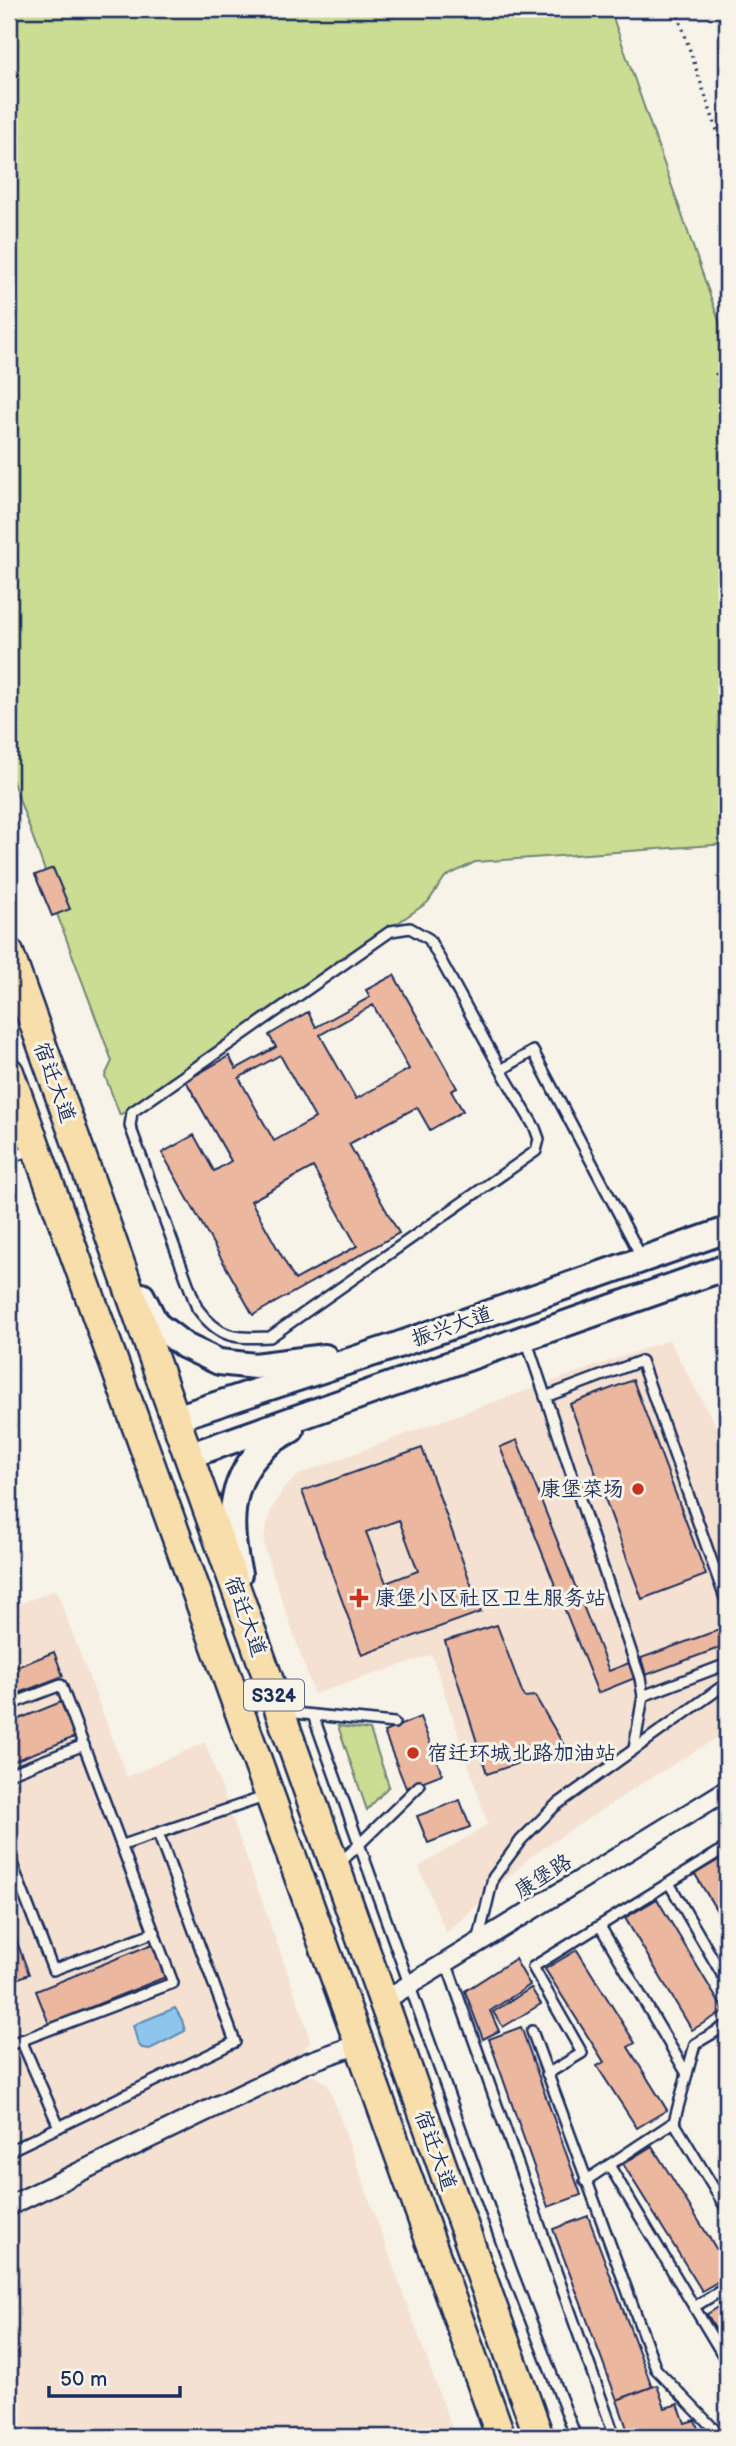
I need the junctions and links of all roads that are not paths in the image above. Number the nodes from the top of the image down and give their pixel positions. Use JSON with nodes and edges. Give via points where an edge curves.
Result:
{"nodes":[{"id":1,"x":9,"y":953,"type":"edge"},
{"id":2,"x":501,"y":1069,"type":"junction"},
{"id":3,"x":9,"y":1072,"type":"edge"},
{"id":4,"x":37,"y":1149,"type":"junction"},
{"id":5,"x":9,"y":1158,"type":"edge"},
{"id":6,"x":727,"y":1230,"type":"edge"},
{"id":7,"x":109,"y":1233,"type":"junction"},
{"id":8,"x":642,"y":1260,"type":"junction"},
{"id":9,"x":727,"y":1267,"type":"edge"},
{"id":10,"x":525,"y":1338,"type":"junction"},
{"id":11,"x":395,"y":1346,"type":"junction"},
{"id":12,"x":399,"y":1383,"type":"junction"},
{"id":13,"x":545,"y":1397,"type":"junction"},
{"id":14,"x":176,"y":1418,"type":"junction"},
{"id":15,"x":188,"y":1456,"type":"junction"},
{"id":16,"x":727,"y":1604,"type":"edge"},
{"id":17,"x":256,"y":1647,"type":"junction"},
{"id":18,"x":727,"y":1664,"type":"edge"},
{"id":19,"x":727,"y":1683,"type":"edge"},
{"id":20,"x":643,"y":1696,"type":"junction"},
{"id":21,"x":9,"y":1705,"type":"edge"},
{"id":22,"x":279,"y":1711,"type":"junction"},
{"id":23,"x":313,"y":1715,"type":"junction"},
{"id":24,"x":394,"y":1723,"type":"dead end"},
{"id":25,"x":84,"y":1745,"type":"junction"},
{"id":26,"x":634,"y":1749,"type":"junction"},
{"id":27,"x":9,"y":1774,"type":"edge"},
{"id":28,"x":419,"y":1786,"type":"dead end"},
{"id":29,"x":727,"y":1790,"type":"edge"},
{"id":30,"x":270,"y":1795,"type":"junction"},
{"id":31,"x":158,"y":1833,"type":"junction"},
{"id":32,"x":359,"y":1844,"type":"junction"},
{"id":33,"x":123,"y":1845,"type":"junction"},
{"id":34,"x":727,"y":1847,"type":"edge"},
{"id":35,"x":9,"y":1856,"type":"edge"},
{"id":36,"x":335,"y":1868,"type":"junction"},
{"id":37,"x":669,"y":1883,"type":"junction"},
{"id":38,"x":600,"y":1926,"type":"junction"},
{"id":39,"x":155,"y":1932,"type":"junction"},
{"id":40,"x":477,"y":1943,"type":"junction"},
{"id":41,"x":446,"y":1962,"type":"junction"},
{"id":42,"x":727,"y":1983,"type":"edge"},
{"id":43,"x":410,"y":1985,"type":"junction"},
{"id":44,"x":383,"y":2001,"type":"junction"},
{"id":45,"x":727,"y":2025,"type":"edge"},
{"id":46,"x":532,"y":2031,"type":"dead end"},
{"id":47,"x":21,"y":2040,"type":"junction"},
{"id":48,"x":359,"y":2044,"type":"junction"},
{"id":49,"x":9,"y":2045,"type":"edge"},
{"id":50,"x":547,"y":2074,"type":"junction"},
{"id":51,"x":687,"y":2074,"type":"junction"},
{"id":52,"x":674,"y":2122,"type":"junction"},
{"id":53,"x":59,"y":2127,"type":"junction"},
{"id":54,"x":9,"y":2151,"type":"edge"},
{"id":55,"x":609,"y":2165,"type":"junction"},
{"id":56,"x":585,"y":2181,"type":"junction"},
{"id":57,"x":9,"y":2206,"type":"edge"},
{"id":58,"x":727,"y":2210,"type":"edge"},
{"id":59,"x":727,"y":2287,"type":"edge"},
{"id":60,"x":694,"y":2306,"type":"junction"},
{"id":61,"x":727,"y":2362,"type":"edge"},
{"id":62,"x":501,"y":2437,"type":"edge"},
{"id":63,"x":539,"y":2437,"type":"edge"},
{"id":64,"x":576,"y":2437,"type":"edge"},
{"id":65,"x":615,"y":2437,"type":"edge"},
{"id":66,"x":717,"y":2437,"type":"edge"}],
"edges":[{"from":1,"to":7,"type":"main road","name":"宿迁大道","number":"S324"},
{"from":2,"to":2,"type":"lane","via":[[429,939],[410,928],[391,931],[132,1112],[130,1126],[163,1217],[197,1308],[209,1324],[234,1336],[270,1337],[536,1151],[539,1139],[535,1128]]},
{"from":2,"to":8,"type":"lane","via":[[533,1051]]},
{"from":3,"to":4,"type":"main road","name":"宿迁大道","number":"S324"},
{"from":4,"to":5,"type":"lane"},
{"from":4,"to":30,"type":"main road","name":"宿迁大道","number":"S324"},
{"from":6,"to":8,"type":"main road","name":"振兴大道"},
{"from":7,"to":11,"type":"main road","via":[[156,1324],[185,1346],[219,1362],[255,1366]]},
{"from":7,"to":14,"type":"main road","name":"宿迁大道","number":"S324"},
{"from":8,"to":11,"type":"main road","name":"振兴大道"},
{"from":9,"to":10,"type":"main road","name":"振兴大道"},
{"from":10,"to":12,"type":"main road","name":"振兴大道"},
{"from":10,"to":13,"type":"lane"},
{"from":11,"to":14,"type":"main road","name":"振兴大道"},
{"from":12,"to":15,"type":"main road","name":"振兴大道"},
{"from":12,"to":17,"type":"main road","via":[[288,1431],[268,1443],[243,1472],[231,1517],[236,1564]]},
{"from":13,"to":16,"type":"lane","via":[[641,1361]]},
{"from":13,"to":20,"type":"lane"},
{"from":14,"to":15,"type":"main road","name":"宿迁大道","number":"S324"},
{"from":15,"to":17,"type":"main road","name":"宿迁大道","number":"S324"},
{"from":17,"to":22,"type":"main road","name":"宿迁大道","number":"S324"},
{"from":18,"to":20,"type":"lane"},
{"from":19,"to":26,"type":"lane"},
{"from":20,"to":26,"type":"lane"},
{"from":21,"to":25,"type":"lane","via":[[61,1685]]},
{"from":22,"to":23,"type":"lane"},
{"from":22,"to":36,"type":"main road","name":"宿迁大道","number":"S324"},
{"from":23,"to":24,"type":"lane"},
{"from":23,"to":32,"type":"lane"},
{"from":25,"to":27,"type":"lane"},
{"from":25,"to":33,"type":"lane"},
{"from":26,"to":40,"type":"lane","via":[[555,1806],[521,1840],[493,1878]]},
{"from":28,"to":32,"type":"lane"},
{"from":29,"to":40,"type":"street","name":"康堡路"},
{"from":30,"to":31,"type":"lane"},
{"from":30,"to":48,"type":"main road","name":"宿迁大道","number":"S324"},
{"from":31,"to":33,"type":"lane"},
{"from":31,"to":53,"type":"lane","via":[[235,2042]]},
{"from":32,"to":36,"type":"lane"},
{"from":32,"to":43,"type":"lane"},
{"from":33,"to":39,"type":"lane"},
{"from":34,"to":37,"type":"lane"},
{"from":35,"to":39,"type":"lane","via":[[52,1970]]},
{"from":36,"to":44,"type":"main road","name":"宿迁大道","number":"S324"},
{"from":37,"to":38,"type":"lane"},
{"from":37,"to":42,"type":"lane"},
{"from":38,"to":50,"type":"lane","via":[[533,1967],[582,2053]]},
{"from":38,"to":51,"type":"lane"},
{"from":39,"to":47,"type":"lane","via":[[173,1983]]},
{"from":40,"to":41,"type":"street","name":"康堡路"},
{"from":41,"to":43,"type":"street","name":"康堡路"},
{"from":41,"to":65,"type":"lane"},
{"from":43,"to":44,"type":"street","name":"康堡路"},
{"from":43,"to":64,"type":"lane"},
{"from":44,"to":63,"type":"main road","name":"宿迁大道","number":"S324"},
{"from":45,"to":51,"type":"lane","via":[[695,2044]]},
{"from":46,"to":50,"type":"lane"},
{"from":47,"to":49,"type":"lane"},
{"from":47,"to":53,"type":"lane"},
{"from":48,"to":57,"type":"street","via":[[306,2063]]},
{"from":48,"to":62,"type":"main road","name":"宿迁大道","number":"S324"},
{"from":50,"to":56,"type":"lane"},
{"from":51,"to":52,"type":"lane"},
{"from":52,"to":55,"type":"lane"},
{"from":52,"to":58,"type":"lane"},
{"from":53,"to":54,"type":"lane"},
{"from":55,"to":56,"type":"lane"},
{"from":55,"to":60,"type":"lane"},
{"from":56,"to":66,"type":"lane","via":[[656,2369]]},
{"from":59,"to":60,"type":"lane"},
{"from":60,"to":61,"type":"lane"}]}
